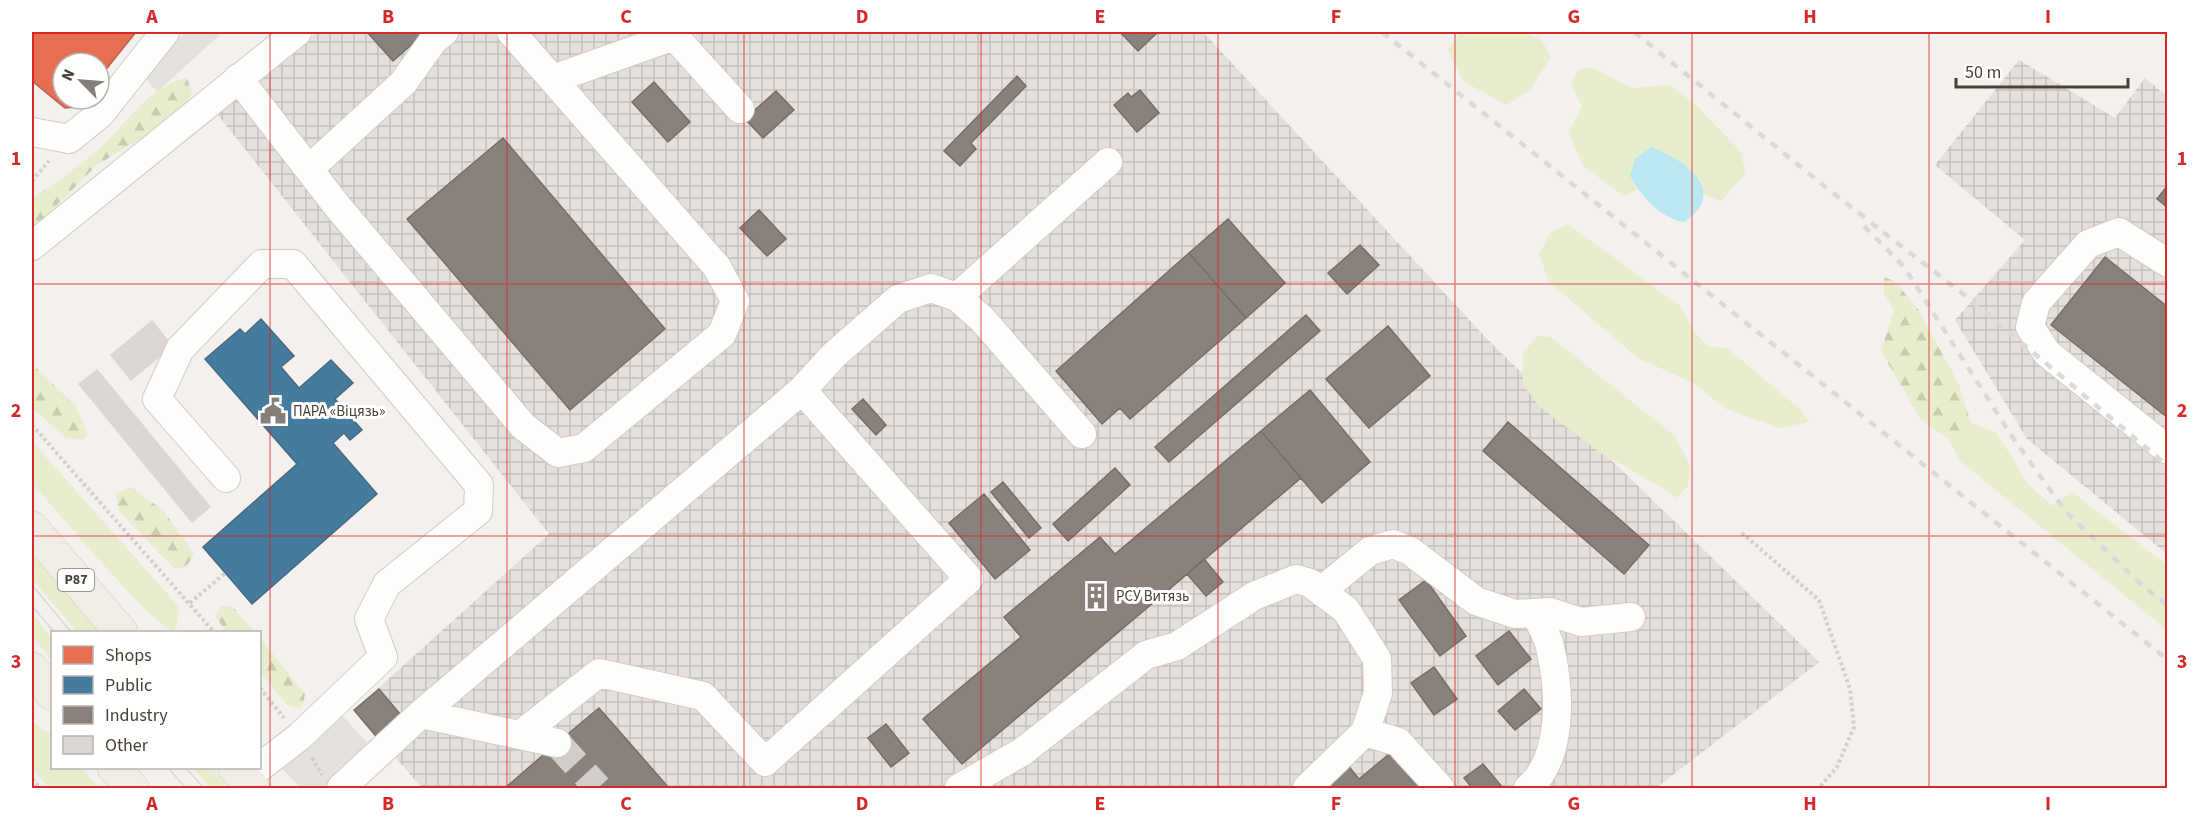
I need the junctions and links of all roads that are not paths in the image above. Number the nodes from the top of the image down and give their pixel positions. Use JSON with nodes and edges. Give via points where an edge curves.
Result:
{"nodes":[{"id":1,"x":165,"y":32,"type":"edge"},
{"id":2,"x":297,"y":32,"type":"edge"},
{"id":3,"x":444,"y":32,"type":"edge"},
{"id":4,"x":510,"y":32,"type":"edge"},
{"id":5,"x":238,"y":78,"type":"junction"},
{"id":6,"x":553,"y":80,"type":"junction"},
{"id":7,"x":740,"y":110,"type":"dead end"},
{"id":8,"x":32,"y":132,"type":"edge"},
{"id":9,"x":1108,"y":162,"type":"dead end"},
{"id":10,"x":309,"y":169,"type":"junction"},
{"id":11,"x":32,"y":246,"type":"edge"},
{"id":12,"x":2168,"y":263,"type":"edge"},
{"id":13,"x":957,"y":297,"type":"junction"},
{"id":14,"x":802,"y":390,"type":"junction"},
{"id":15,"x":1082,"y":434,"type":"dead end"},
{"id":16,"x":2168,"y":450,"type":"edge"},
{"id":17,"x":226,"y":478,"type":"dead end"},
{"id":18,"x":32,"y":528,"type":"edge"},
{"id":19,"x":1321,"y":591,"type":"junction"},
{"id":20,"x":1535,"y":613,"type":"junction"},
{"id":21,"x":1631,"y":617,"type":"dead end"},
{"id":22,"x":119,"y":631,"type":"edge"},
{"id":23,"x":32,"y":669,"type":"edge"},
{"id":24,"x":51,"y":693,"type":"edge"},
{"id":25,"x":421,"y":714,"type":"junction"},
{"id":26,"x":1365,"y":732,"type":"junction"},
{"id":27,"x":520,"y":735,"type":"junction"},
{"id":28,"x":557,"y":743,"type":"tunnel mouth"},
{"id":29,"x":261,"y":765,"type":"edge"},
{"id":30,"x":115,"y":769,"type":"edge"},
{"id":31,"x":131,"y":769,"type":"edge"},
{"id":32,"x":132,"y":789,"type":"edge"},
{"id":33,"x":340,"y":789,"type":"edge"},
{"id":34,"x":959,"y":789,"type":"edge"},
{"id":35,"x":1307,"y":789,"type":"edge"},
{"id":36,"x":1440,"y":789,"type":"edge"},
{"id":37,"x":1528,"y":789,"type":"edge"}],
"edges":[{"from":1,"to":8,"type":"lane","via":[[100,114],[69,139]]},
{"from":2,"to":5,"type":"lane"},
{"from":3,"to":10,"type":"lane","via":[[403,83]]},
{"from":4,"to":6,"type":"lane"},
{"from":5,"to":10,"type":"lane"},
{"from":5,"to":11,"type":"lane"},
{"from":6,"to":7,"type":"lane","via":[[674,36]]},
{"from":6,"to":10,"type":"lane","via":[[717,267],[735,301],[722,334],[584,448],[558,453],[523,426]]},
{"from":9,"to":13,"type":"lane"},
{"from":12,"to":16,"type":"lane","via":[[2118,231],[2088,244],[2036,303],[2030,327],[2047,353]]},
{"from":13,"to":14,"type":"lane","via":[[931,288],[898,299],[834,355]]},
{"from":13,"to":15,"type":"lane"},
{"from":14,"to":25,"type":"lane"},
{"from":14,"to":27,"type":"lane","via":[[969,579],[765,762],[703,696],[599,673]]},
{"from":17,"to":29,"type":"lane","via":[[157,399],[180,350],[262,264],[293,264],[478,485],[478,511],[387,584],[369,619],[383,657],[299,736]]},
{"from":18,"to":22,"type":"main road","number":"Р87"},
{"from":19,"to":20,"type":"lane","via":[[1370,551],[1393,544],[1410,552],[1476,601],[1515,614]]},
{"from":19,"to":26,"type":"lane","via":[[1346,610],[1377,659],[1378,693]]},
{"from":19,"to":34,"type":"lane","via":[[1296,579],[1254,596],[1177,646],[1146,655],[1022,752]]},
{"from":20,"to":21,"type":"lane","via":[[1550,612],[1581,622]]},
{"from":20,"to":37,"type":"lane","via":[[1550,646],[1557,705],[1551,756]]},
{"from":23,"to":24,"type":"main road"},
{"from":25,"to":27,"type":"lane"},
{"from":25,"to":33,"type":"lane"},
{"from":26,"to":35,"type":"lane"},
{"from":26,"to":36,"type":"lane","via":[[1398,742]]},
{"from":27,"to":28,"type":"lane"},
{"from":30,"to":32,"type":"main road"},
{"from":31,"to":32,"type":"main road"}]}
